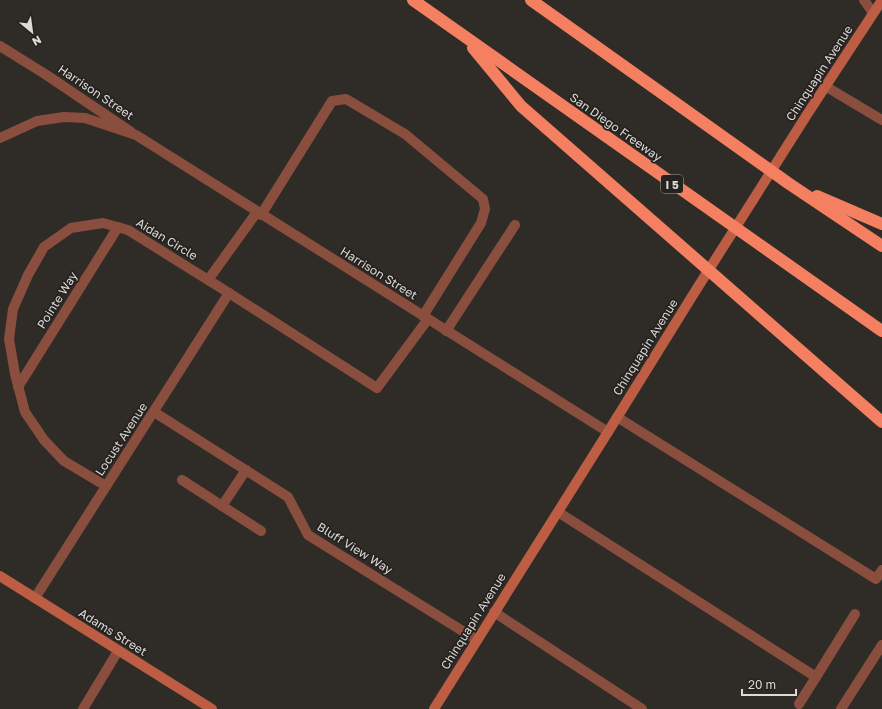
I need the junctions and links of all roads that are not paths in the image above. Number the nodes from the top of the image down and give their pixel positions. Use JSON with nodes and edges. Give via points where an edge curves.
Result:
{"nodes":[{"id":1,"x":413,"y":0,"type":"edge"},
{"id":2,"x":532,"y":0,"type":"edge"},
{"id":3,"x":864,"y":0,"type":"edge"},
{"id":4,"x":882,"y":0,"type":"edge"},
{"id":5,"x":874,"y":13,"type":"junction"},
{"id":6,"x":462,"y":35,"type":"junction"},
{"id":7,"x":0,"y":46,"type":"edge"},
{"id":8,"x":825,"y":86,"type":"junction"},
{"id":9,"x":882,"y":120,"type":"edge"},
{"id":10,"x":136,"y":135,"type":"junction"},
{"id":11,"x":0,"y":138,"type":"edge"},
{"id":12,"x":788,"y":184,"type":"junction"},
{"id":13,"x":259,"y":213,"type":"junction"},
{"id":14,"x":882,"y":224,"type":"edge"},
{"id":15,"x":515,"y":225,"type":"dead end"},
{"id":16,"x":118,"y":227,"type":"junction"},
{"id":17,"x":882,"y":246,"type":"edge"},
{"id":18,"x":208,"y":280,"type":"junction"},
{"id":19,"x":230,"y":293,"type":"junction"},
{"id":20,"x":425,"y":317,"type":"junction"},
{"id":21,"x":446,"y":331,"type":"junction"},
{"id":22,"x":882,"y":331,"type":"edge"},
{"id":23,"x":18,"y":387,"type":"junction"},
{"id":24,"x":154,"y":412,"type":"junction"},
{"id":25,"x":617,"y":417,"type":"junction"},
{"id":26,"x":882,"y":422,"type":"edge"},
{"id":27,"x":608,"y":432,"type":"junction"},
{"id":28,"x":246,"y":470,"type":"junction"},
{"id":29,"x":182,"y":480,"type":"dead end"},
{"id":30,"x":106,"y":486,"type":"junction"},
{"id":31,"x":222,"y":506,"type":"junction"},
{"id":32,"x":558,"y":512,"type":"junction"},
{"id":33,"x":261,"y":531,"type":"dead end"},
{"id":34,"x":882,"y":570,"type":"edge"},
{"id":35,"x":0,"y":576,"type":"edge"},
{"id":36,"x":35,"y":598,"type":"junction"},
{"id":37,"x":494,"y":612,"type":"junction"},
{"id":38,"x":855,"y":614,"type":"dead end"},
{"id":39,"x":477,"y":640,"type":"junction"},
{"id":40,"x":882,"y":645,"type":"edge"},
{"id":41,"x":118,"y":651,"type":"junction"},
{"id":42,"x":816,"y":677,"type":"junction"},
{"id":43,"x":799,"y":704,"type":"dead end"},
{"id":44,"x":83,"y":709,"type":"edge"},
{"id":45,"x":212,"y":709,"type":"edge"},
{"id":46,"x":434,"y":709,"type":"edge"},
{"id":47,"x":642,"y":709,"type":"edge"},
{"id":48,"x":841,"y":709,"type":"edge"}],
"edges":[{"from":1,"to":6,"type":"highway","name":"San Diego Freeway","number":"I 5"},
{"from":2,"to":12,"type":"highway"},
{"from":3,"to":5,"type":"street"},
{"from":4,"to":5,"type":"street","name":"Chinquapin Avenue"},
{"from":5,"to":8,"type":"street","name":"Chinquapin Avenue"},
{"from":6,"to":22,"type":"highway","name":"San Diego Freeway","number":"I 5"},
{"from":6,"to":26,"type":"highway","via":[[521,106]]},
{"from":7,"to":10,"type":"street","name":"Harrison Street"},
{"from":8,"to":9,"type":"street"},
{"from":8,"to":25,"type":"street","name":"Chinquapin Avenue"},
{"from":10,"to":11,"type":"street","name":"Harrison Street","via":[[85,118],[64,118],[37,121]]},
{"from":10,"to":13,"type":"street","name":"Harrison Street"},
{"from":12,"to":14,"type":"highway"},
{"from":12,"to":17,"type":"highway"},
{"from":13,"to":18,"type":"street"},
{"from":13,"to":20,"type":"street","name":"Harrison Street"},
{"from":13,"to":20,"type":"street","via":[[332,101],[346,98],[405,134],[483,199],[485,210],[481,223]]},
{"from":15,"to":21,"type":"street"},
{"from":16,"to":18,"type":"street","name":"Aidan Circle","via":[[128,230]]},
{"from":16,"to":23,"type":"street","name":"Pointe Way"},
{"from":16,"to":23,"type":"street","name":"Aidan Circle","via":[[103,223],[71,228],[44,248],[28,275],[13,309],[9,339]]},
{"from":18,"to":19,"type":"street","name":"Aidan Circle"},
{"from":19,"to":20,"type":"street","name":"Aidan Circle","via":[[377,388]]},
{"from":19,"to":24,"type":"street","name":"Locust Avenue"},
{"from":20,"to":21,"type":"street","name":"Harrison Street"},
{"from":21,"to":27,"type":"street","name":"Harrison Street"},
{"from":23,"to":30,"type":"street","name":"Aidan Circle","via":[[25,412],[44,440],[64,461]]},
{"from":24,"to":28,"type":"street","name":"Bluff View Way"},
{"from":24,"to":30,"type":"street","name":"Locust Avenue"},
{"from":25,"to":27,"type":"street","name":"Chinquapin Avenue"},
{"from":25,"to":34,"type":"street","via":[[876,579]]},
{"from":27,"to":32,"type":"street","name":"Chinquapin Avenue"},
{"from":28,"to":31,"type":"street"},
{"from":28,"to":39,"type":"street","name":"Bluff View Way","via":[[288,497],[308,535]]},
{"from":29,"to":31,"type":"street"},
{"from":30,"to":36,"type":"street","name":"Locust Avenue"},
{"from":31,"to":33,"type":"street"},
{"from":32,"to":37,"type":"street","name":"Chinquapin Avenue"},
{"from":32,"to":42,"type":"street"},
{"from":35,"to":36,"type":"street","name":"Adams Street"},
{"from":36,"to":41,"type":"street","name":"Adams Street"},
{"from":37,"to":39,"type":"street","name":"Chinquapin Avenue"},
{"from":37,"to":47,"type":"street"},
{"from":38,"to":42,"type":"street"},
{"from":39,"to":46,"type":"street","name":"Chinquapin Avenue"},
{"from":40,"to":48,"type":"street"},
{"from":41,"to":44,"type":"street"},
{"from":41,"to":45,"type":"street","name":"Adams Street"},
{"from":42,"to":43,"type":"street"}]}
